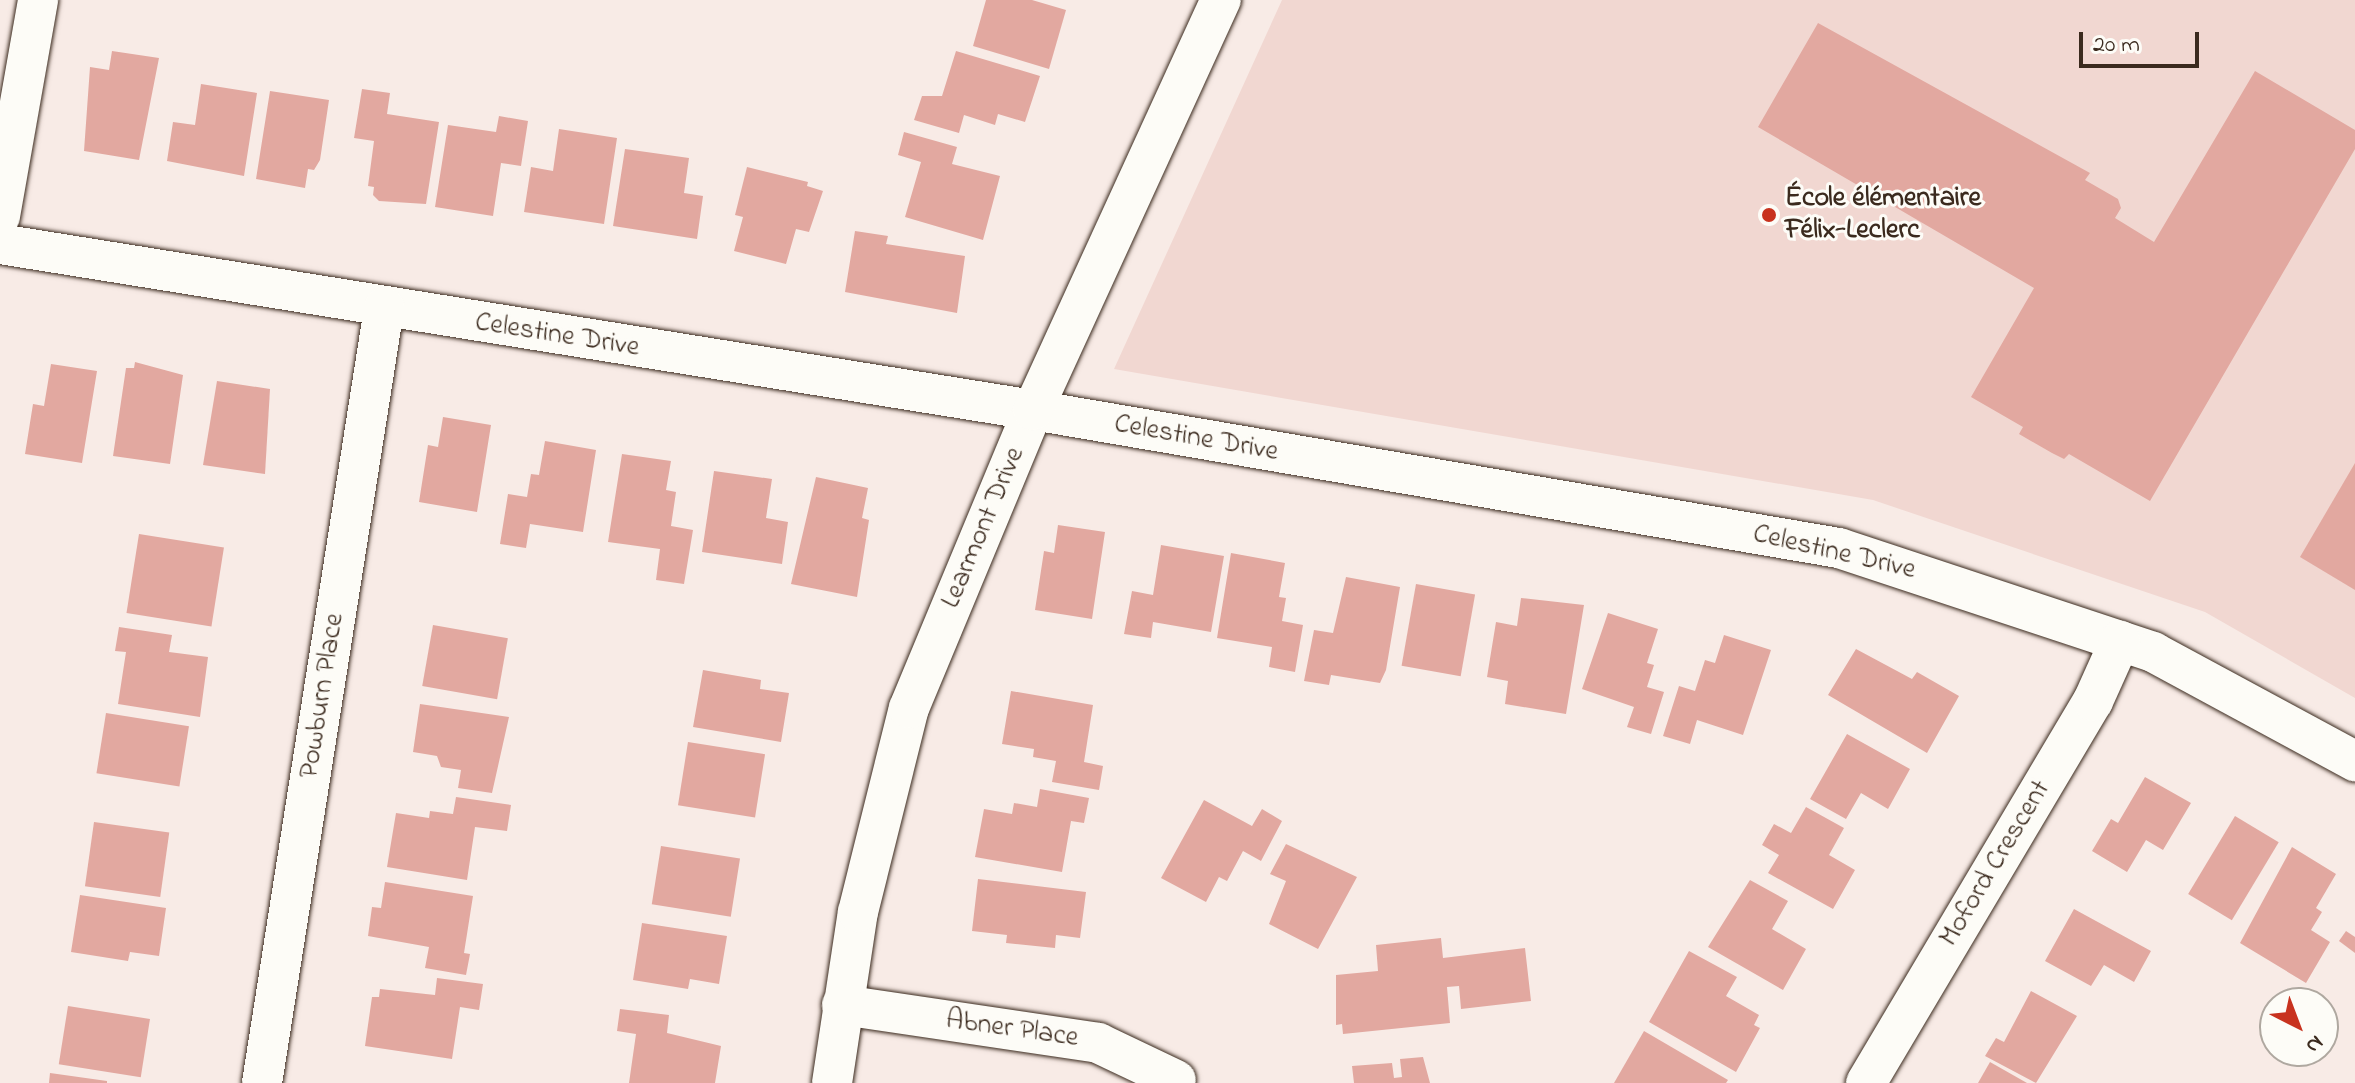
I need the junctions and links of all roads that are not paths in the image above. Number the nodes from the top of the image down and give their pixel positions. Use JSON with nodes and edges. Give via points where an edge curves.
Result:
{"nodes":[{"id":1,"x":38,"y":0,"type":"edge"},
{"id":2,"x":1221,"y":0,"type":"edge"},
{"id":3,"x":0,"y":216,"type":"edge"},
{"id":4,"x":0,"y":244,"type":"edge"},
{"id":5,"x":384,"y":308,"type":"junction"},
{"id":6,"x":1033,"y":410,"type":"junction"},
{"id":7,"x":2120,"y":641,"type":"junction"},
{"id":8,"x":2355,"y":761,"type":"edge"},
{"id":9,"x":842,"y":1005,"type":"junction"},
{"id":10,"x":1176,"y":1080,"type":"dead end"},
{"id":11,"x":262,"y":1083,"type":"edge"},
{"id":12,"x":832,"y":1083,"type":"edge"},
{"id":13,"x":1866,"y":1083,"type":"edge"}],
"edges":[{"from":1,"to":3,"type":"street"},
{"from":2,"to":6,"type":"street","name":"Learmont Drive"},
{"from":4,"to":5,"type":"street","name":"Celestine Drive"},
{"from":5,"to":6,"type":"street","name":"Celestine Drive"},
{"from":5,"to":11,"type":"street","name":"Powburn Place"},
{"from":6,"to":7,"type":"street","name":"Celestine Drive","via":[[1839,548]]},
{"from":6,"to":9,"type":"street","name":"Learmont Drive","via":[[909,708],[858,912]]},
{"from":7,"to":8,"type":"street","name":"Celestine Drive","via":[[2179,663]]},
{"from":7,"to":13,"type":"street","name":"Moford Crescent","via":[[2093,701]]},
{"from":9,"to":10,"type":"street","name":"Abner Place","via":[[1098,1043]]},
{"from":9,"to":12,"type":"street","name":"Learmont Drive"}]}
